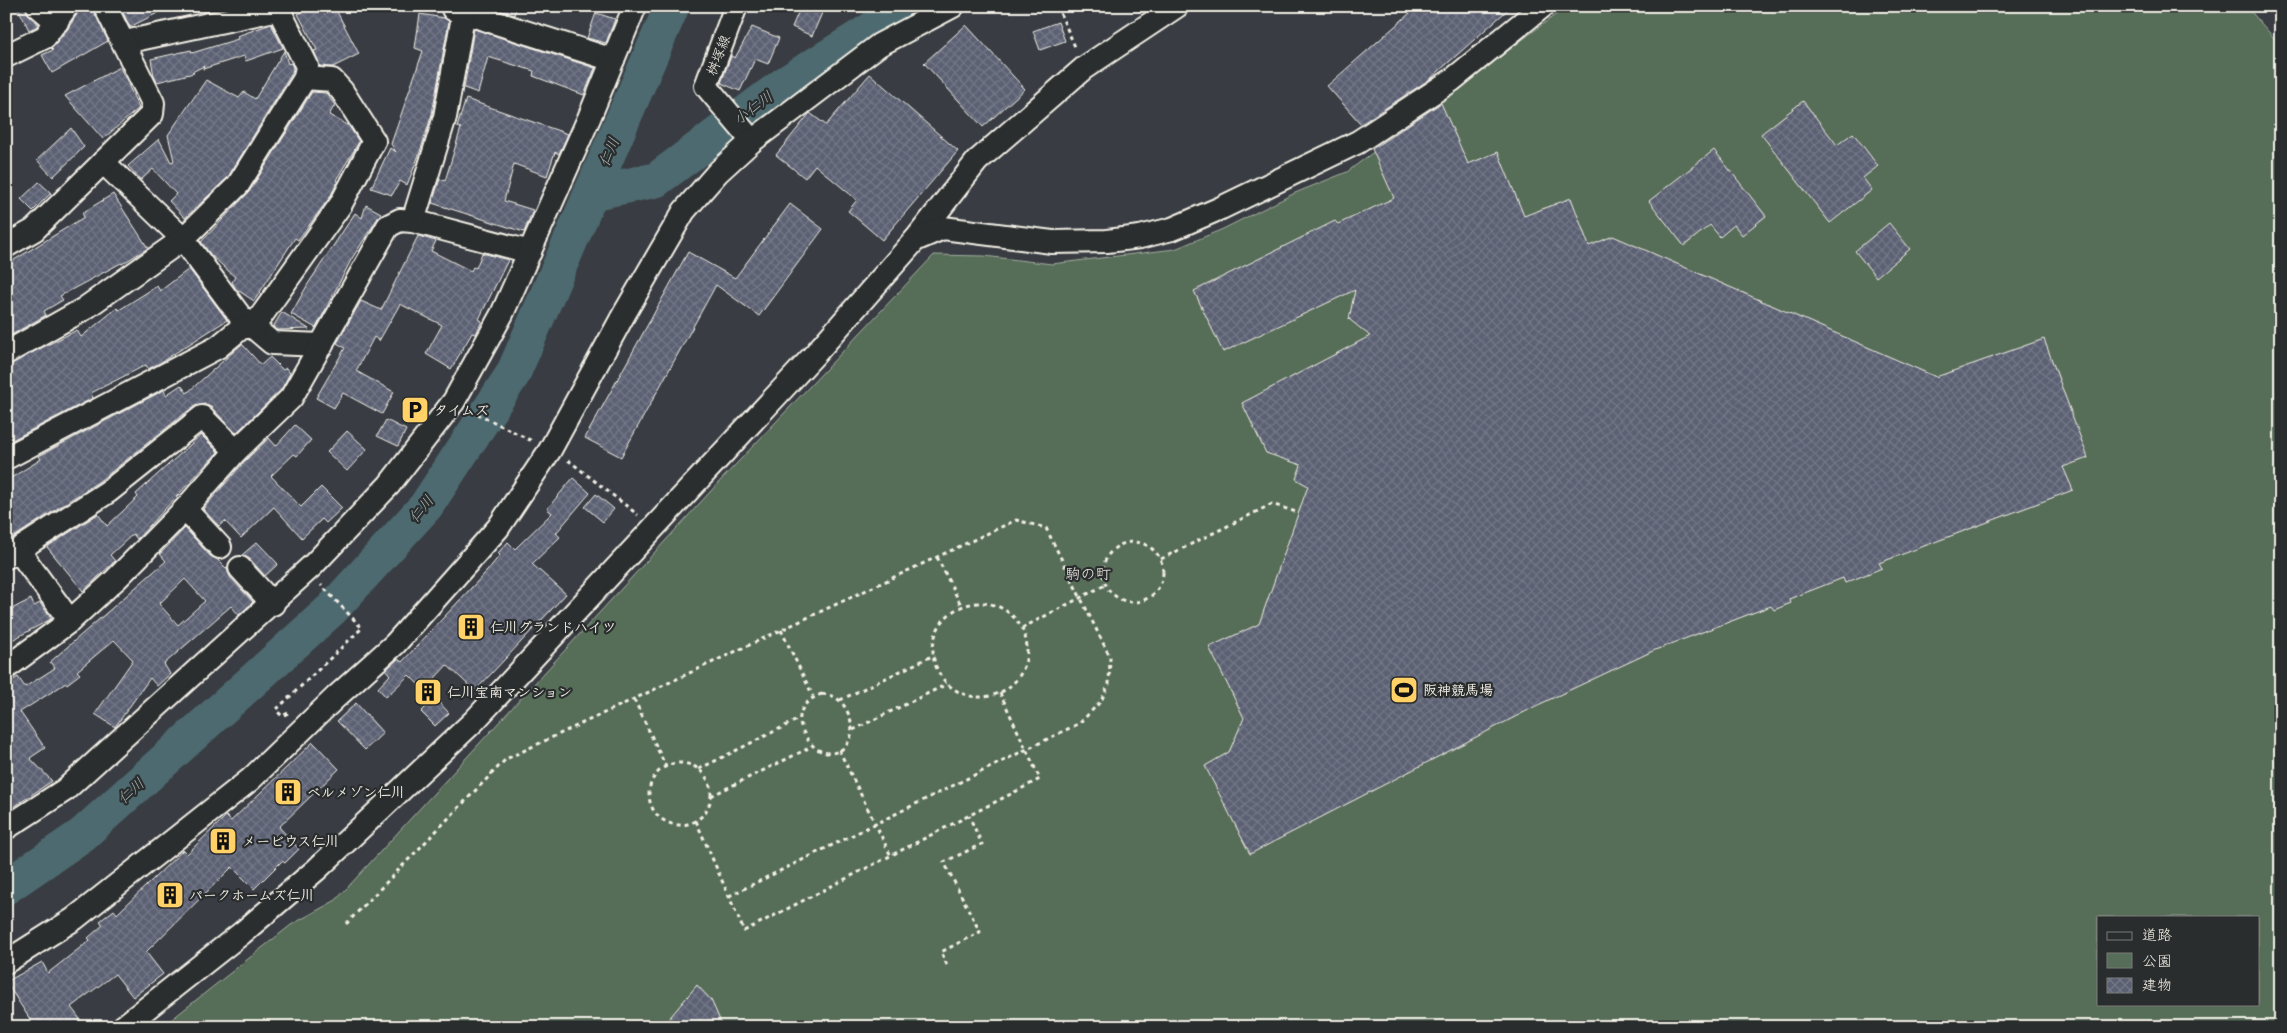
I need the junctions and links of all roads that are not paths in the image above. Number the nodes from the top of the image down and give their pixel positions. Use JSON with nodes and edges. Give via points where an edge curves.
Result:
{"nodes":[{"id":1,"x":38,"y":6,"type":"edge"},
{"id":2,"x":105,"y":6,"type":"edge"},
{"id":3,"x":635,"y":6,"type":"edge"},
{"id":4,"x":736,"y":6,"type":"edge"},
{"id":5,"x":953,"y":6,"type":"edge"},
{"id":6,"x":1177,"y":6,"type":"edge"},
{"id":7,"x":1543,"y":6,"type":"edge"},
{"id":8,"x":278,"y":8,"type":"edge"},
{"id":9,"x":459,"y":9,"type":"edge"},
{"id":10,"x":62,"y":14,"type":"edge"},
{"id":11,"x":124,"y":42,"type":"junction"},
{"id":12,"x":6,"y":56,"type":"edge"},
{"id":13,"x":613,"y":60,"type":"junction"},
{"id":14,"x":305,"y":78,"type":"junction"},
{"id":15,"x":749,"y":139,"type":"junction"},
{"id":16,"x":103,"y":162,"type":"junction"},
{"id":17,"x":412,"y":222,"type":"junction"},
{"id":18,"x":183,"y":239,"type":"junction"},
{"id":19,"x":915,"y":240,"type":"junction"},
{"id":20,"x":6,"y":246,"type":"edge"},
{"id":21,"x":530,"y":252,"type":"junction"},
{"id":22,"x":254,"y":326,"type":"junction"},
{"id":23,"x":322,"y":346,"type":"junction"},
{"id":24,"x":6,"y":353,"type":"edge"},
{"id":25,"x":236,"y":451,"type":"junction"},
{"id":26,"x":6,"y":458,"type":"edge"},
{"id":27,"x":185,"y":509,"type":"junction"},
{"id":28,"x":220,"y":547,"type":"dead end"},
{"id":29,"x":12,"y":554,"type":"edge"},
{"id":30,"x":240,"y":568,"type":"dead end"},
{"id":31,"x":273,"y":604,"type":"junction"},
{"id":32,"x":70,"y":621,"type":"junction"},
{"id":33,"x":6,"y":668,"type":"edge"},
{"id":34,"x":6,"y":828,"type":"edge"},
{"id":35,"x":6,"y":962,"type":"edge"},
{"id":36,"x":122,"y":1027,"type":"edge"}],
"edges":[{"from":1,"to":10,"type":"street"},
{"from":2,"to":11,"type":"street"},
{"from":3,"to":13,"type":"street"},
{"from":4,"to":15,"type":"street","name":"桝塚線","via":[[706,86]]},
{"from":5,"to":15,"type":"street","via":[[879,44]]},
{"from":6,"to":19,"type":"street","via":[[1084,68],[977,161]]},
{"from":7,"to":19,"type":"street","via":[[1452,80],[1358,142],[1230,204],[1172,228],[1140,237],[1107,241],[1052,242],[943,228]]},
{"from":8,"to":11,"type":"street"},
{"from":8,"to":14,"type":"street","via":[[307,66]]},
{"from":9,"to":13,"type":"street"},
{"from":9,"to":17,"type":"street","via":[[445,117]]},
{"from":10,"to":12,"type":"street","via":[[45,37]]},
{"from":11,"to":16,"type":"street","via":[[153,103],[152,114]]},
{"from":13,"to":21,"type":"street"},
{"from":14,"to":18,"type":"street","via":[[238,185]]},
{"from":14,"to":22,"type":"street","via":[[332,80],[342,90],[374,141],[341,204]]},
{"from":15,"to":35,"type":"street","via":[[684,211],[498,528],[395,644],[251,779],[74,919]]},
{"from":16,"to":18,"type":"street"},
{"from":16,"to":20,"type":"street","via":[[34,230]]},
{"from":17,"to":21,"type":"street"},
{"from":17,"to":23,"type":"street","via":[[400,220],[388,226]]},
{"from":18,"to":22,"type":"street","via":[[240,316]]},
{"from":18,"to":24,"type":"street","via":[[84,309]]},
{"from":19,"to":36,"type":"street","via":[[815,354],[474,721],[361,829],[249,926]]},
{"from":21,"to":31,"type":"street","via":[[502,314],[454,401],[389,485]]},
{"from":22,"to":23,"type":"street","via":[[272,343]]},
{"from":22,"to":26,"type":"street","via":[[241,328],[218,347]]},
{"from":23,"to":25,"type":"street","via":[[291,398]]},
{"from":25,"to":27,"type":"street"},
{"from":25,"to":29,"type":"street","via":[[202,416],[108,492]]},
{"from":27,"to":28,"type":"street"},
{"from":27,"to":32,"type":"street"},
{"from":29,"to":32,"type":"street"},
{"from":30,"to":31,"type":"street"},
{"from":31,"to":34,"type":"street","via":[[65,790]]},
{"from":32,"to":33,"type":"street"}]}
